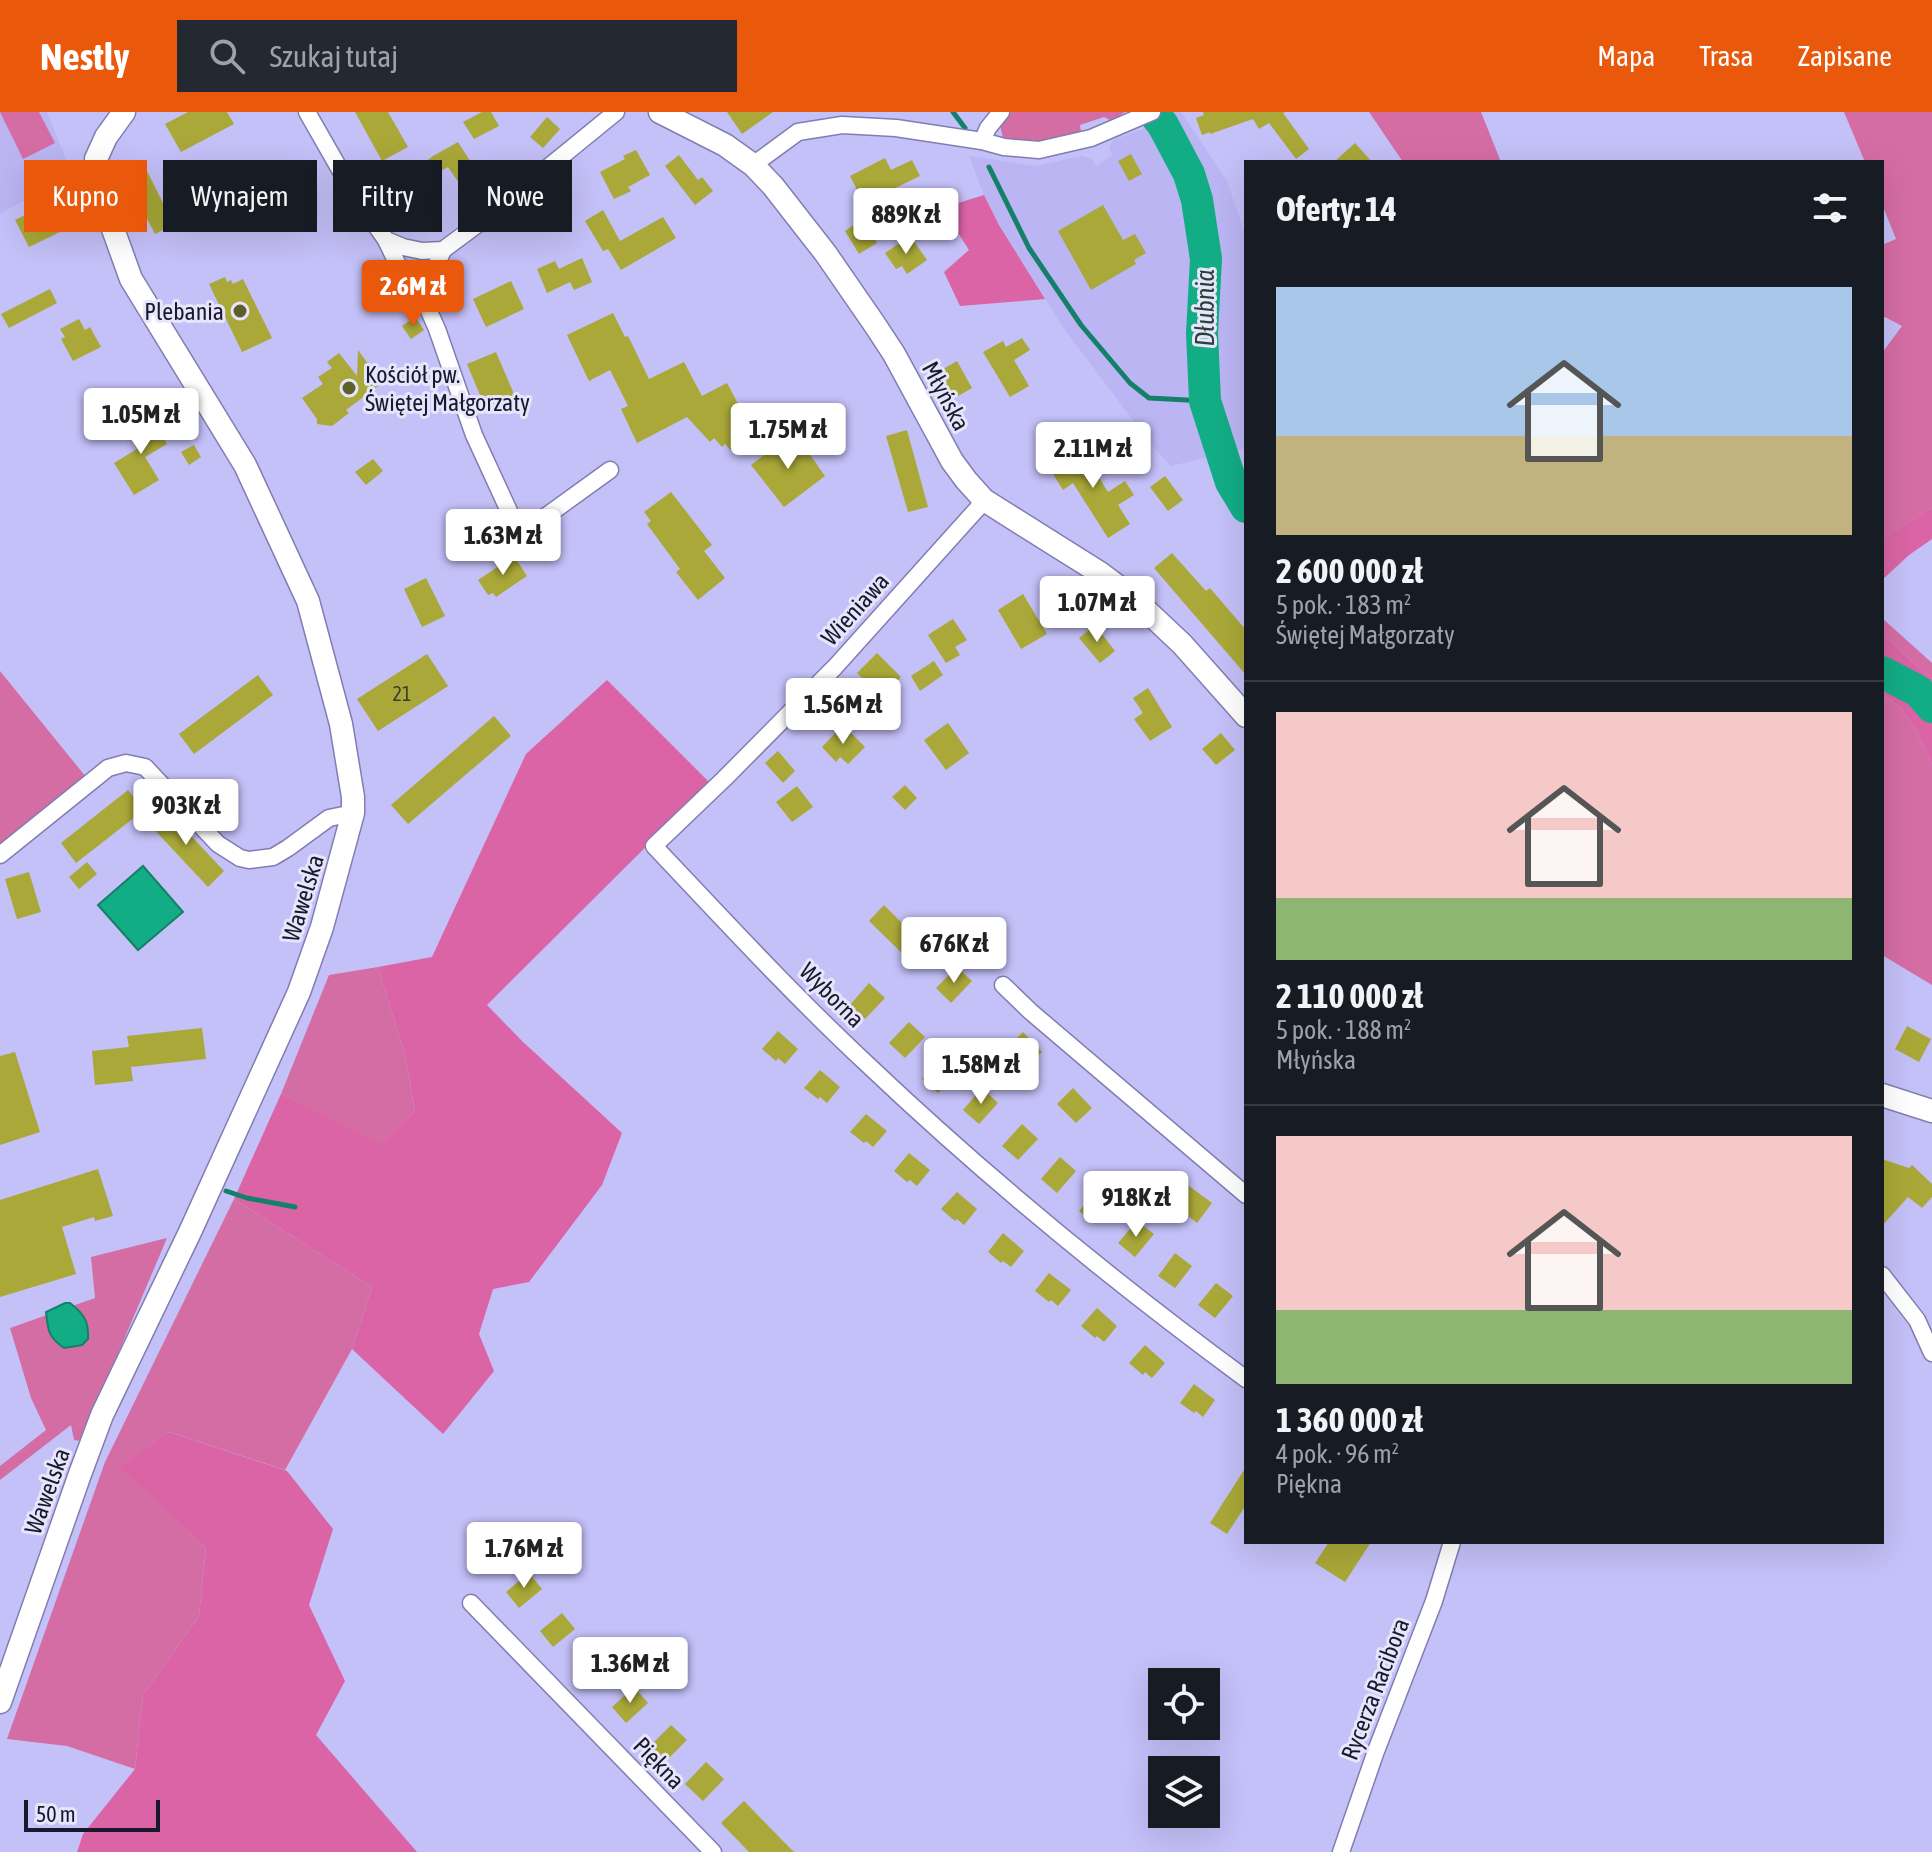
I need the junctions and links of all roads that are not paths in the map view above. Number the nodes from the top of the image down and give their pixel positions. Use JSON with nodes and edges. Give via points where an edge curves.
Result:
{"nodes":[{"id":1,"x":124,"y":112,"type":"edge"},
{"id":2,"x":307,"y":112,"type":"edge"},
{"id":3,"x":616,"y":112,"type":"edge"},
{"id":4,"x":660,"y":112,"type":"edge"},
{"id":5,"x":1001,"y":112,"type":"edge"},
{"id":6,"x":1145,"y":115,"type":"edge"},
{"id":7,"x":982,"y":141,"type":"junction"},
{"id":8,"x":753,"y":165,"type":"junction"},
{"id":9,"x":386,"y":240,"type":"junction"},
{"id":10,"x":443,"y":250,"type":"junction"},
{"id":11,"x":425,"y":302,"type":"junction"},
{"id":12,"x":610,"y":470,"type":"dead end"},
{"id":13,"x":984,"y":500,"type":"junction"},
{"id":14,"x":1244,"y":714,"type":"edge"},
{"id":15,"x":353,"y":813,"type":"junction"},
{"id":16,"x":654,"y":846,"type":"joint"},
{"id":17,"x":0,"y":855,"type":"edge"},
{"id":18,"x":1003,"y":985,"type":"dead end"},
{"id":19,"x":1884,"y":1096,"type":"edge"},
{"id":20,"x":1932,"y":1111,"type":"edge"},
{"id":21,"x":1244,"y":1193,"type":"edge"},
{"id":22,"x":1884,"y":1278,"type":"edge"},
{"id":23,"x":1932,"y":1353,"type":"edge"},
{"id":24,"x":1244,"y":1378,"type":"edge"},
{"id":25,"x":1451,"y":1544,"type":"edge"},
{"id":26,"x":471,"y":1603,"type":"dead end"},
{"id":27,"x":0,"y":1702,"type":"edge"},
{"id":28,"x":713,"y":1852,"type":"edge"},
{"id":29,"x":1341,"y":1852,"type":"edge"}],
"edges":[{"from":1,"to":15,"type":"street","name":"Wawelska","via":[[96,159],[100,193],[131,279],[245,465],[308,601],[341,724]]},
{"from":2,"to":9,"type":"street"},
{"from":3,"to":10,"type":"street"},
{"from":4,"to":8,"type":"street","name":"Młyńska"},
{"from":5,"to":7,"type":"street"},
{"from":6,"to":7,"type":"street","via":[[1091,138],[1039,150]]},
{"from":7,"to":8,"type":"street","via":[[842,125],[798,132]]},
{"from":8,"to":13,"type":"street","name":"Młyńska","via":[[875,325],[952,461]]},
{"from":9,"to":10,"type":"street","via":[[422,251]]},
{"from":9,"to":11,"type":"street"},
{"from":10,"to":11,"type":"street"},
{"from":11,"to":12,"type":"street","via":[[474,435],[520,535]]},
{"from":13,"to":14,"type":"street","name":"Młyńska","via":[[1132,597]]},
{"from":13,"to":16,"type":"street","name":"Wieniawa","via":[[835,667]]},
{"from":15,"to":17,"type":"street","via":[[329,818],[273,857],[240,858],[218,844],[145,767],[126,763],[108,768]]},
{"from":15,"to":27,"type":"street","name":"Wawelska","via":[[299,992],[102,1415]]},
{"from":16,"to":24,"type":"street","name":"Wyborna","via":[[920,1113],[1039,1218]]},
{"from":18,"to":21,"type":"street"},
{"from":19,"to":20,"type":"street"},
{"from":22,"to":23,"type":"street","via":[[1917,1320]]},
{"from":25,"to":29,"type":"street","name":"Rycerza Racibora"},
{"from":26,"to":28,"type":"street","name":"Piękna"}]}
